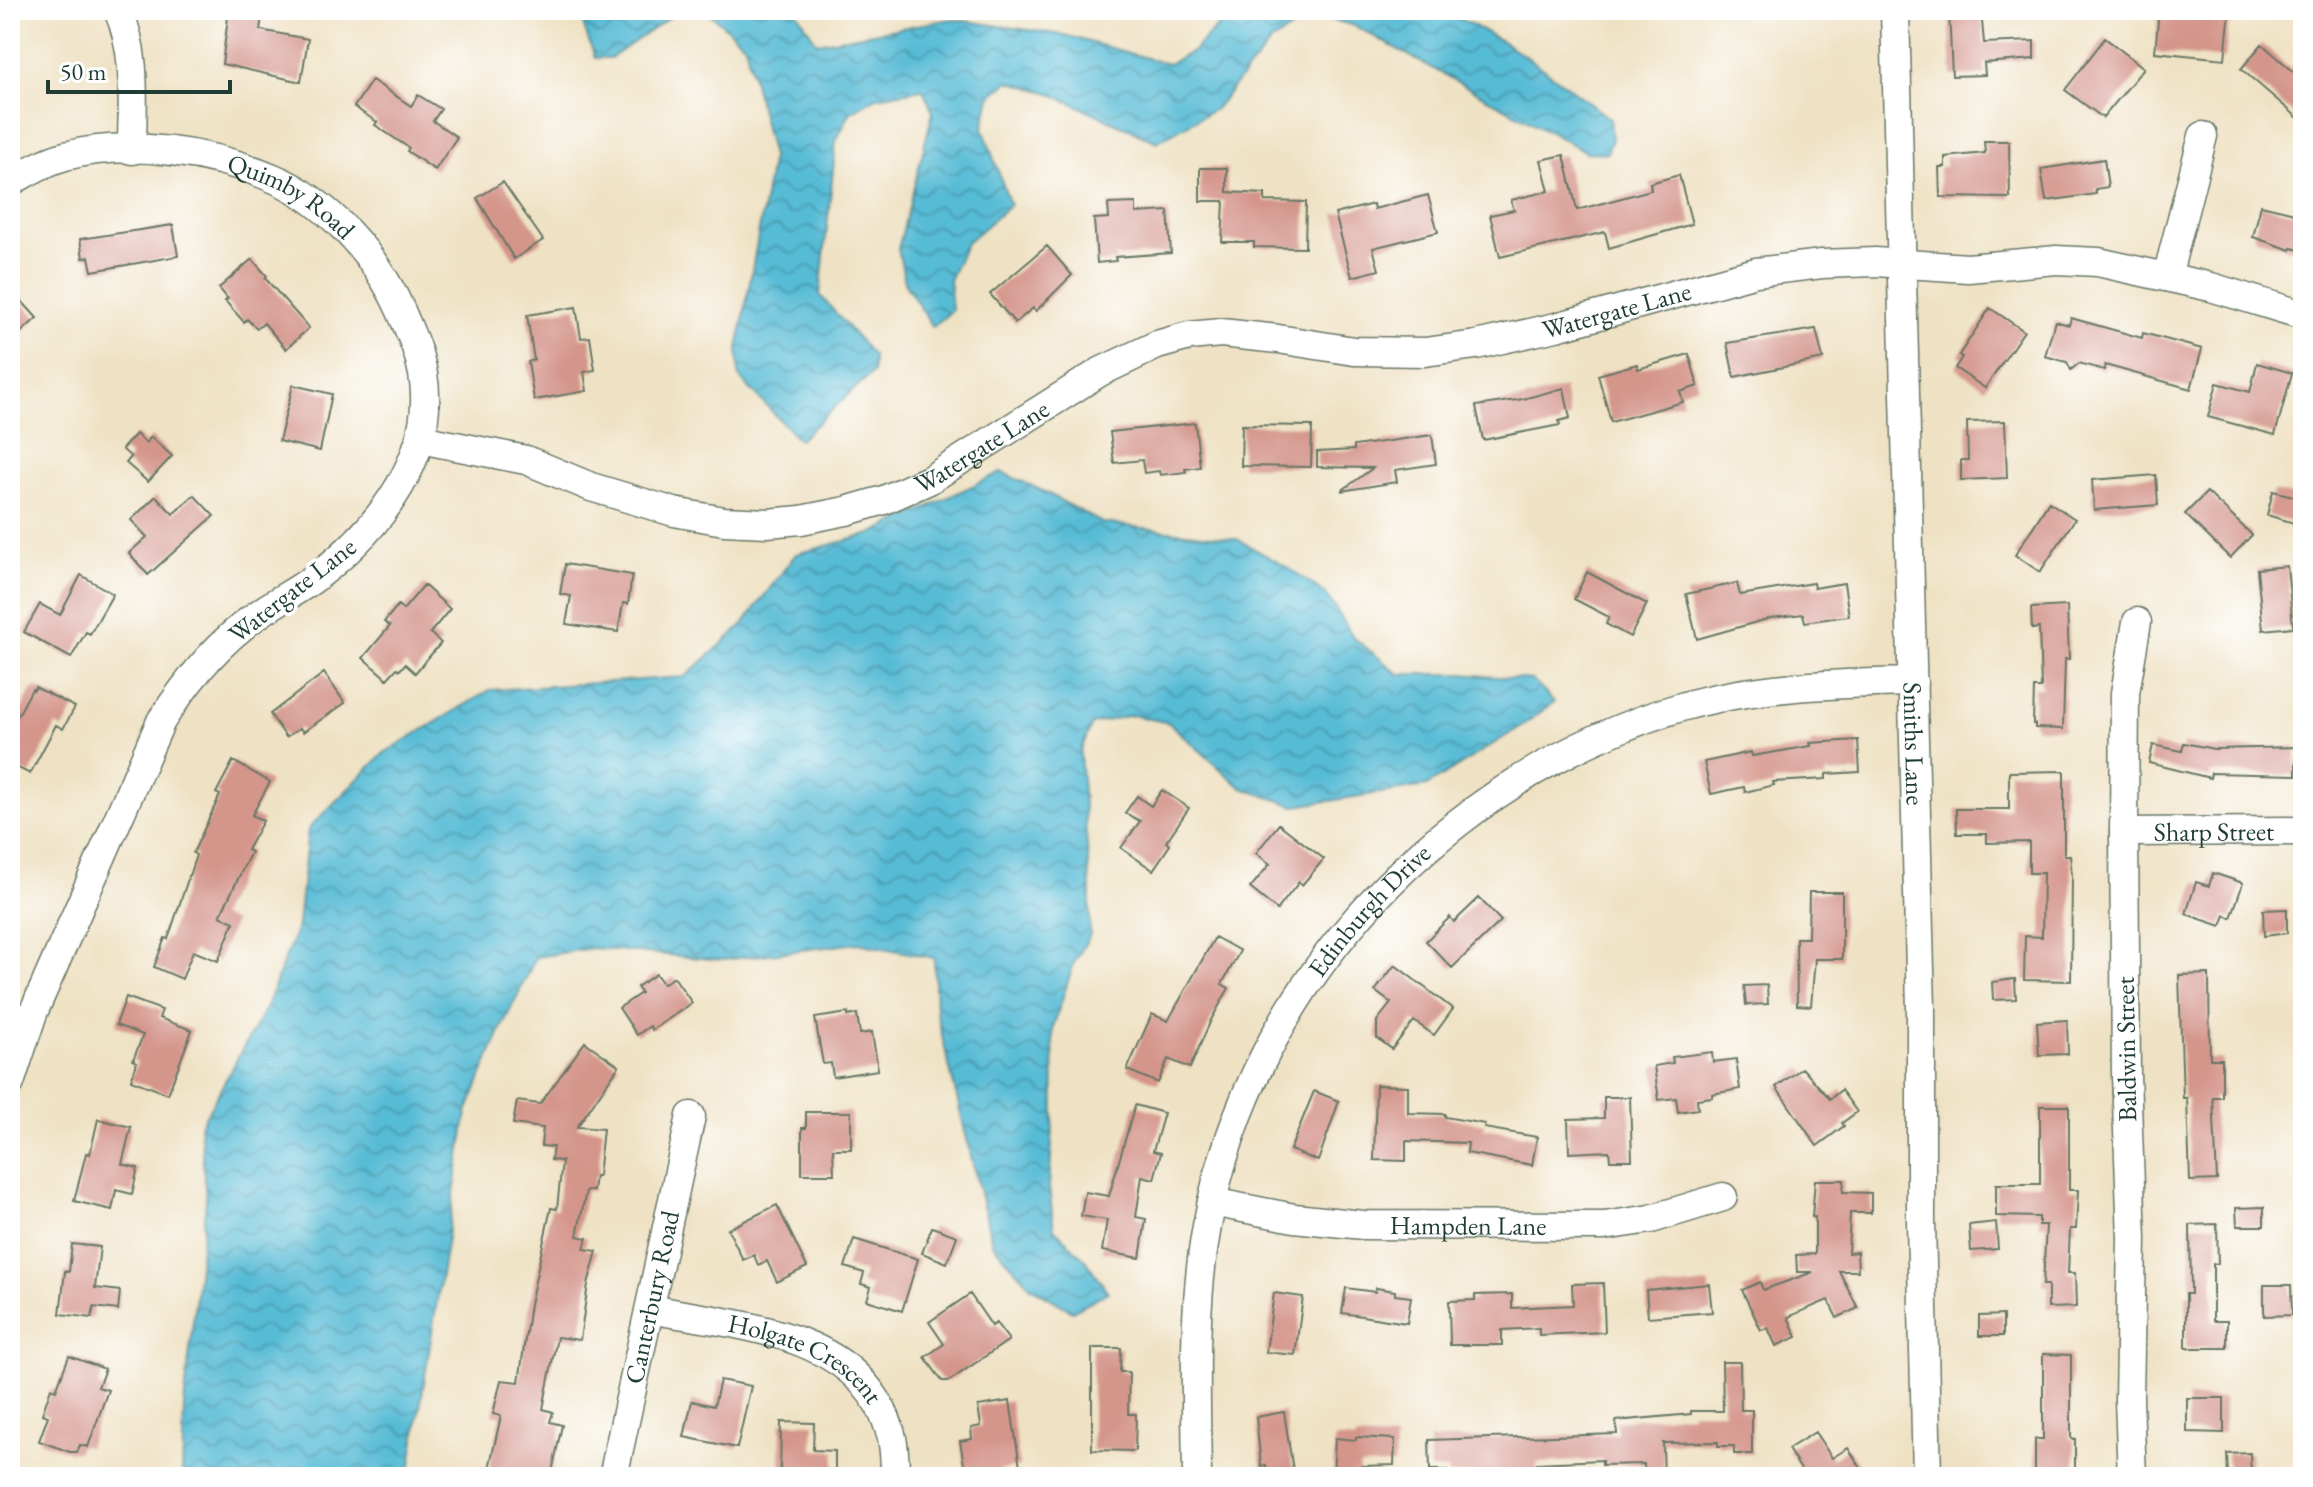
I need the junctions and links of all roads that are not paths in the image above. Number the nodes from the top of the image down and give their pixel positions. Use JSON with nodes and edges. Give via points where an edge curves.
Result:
{"nodes":[{"id":1,"x":118,"y":10,"type":"edge"},
{"id":2,"x":1895,"y":10,"type":"edge"},
{"id":3,"x":2203,"y":136,"type":"dead end"},
{"id":4,"x":132,"y":150,"type":"junction"},
{"id":5,"x":10,"y":182,"type":"edge"},
{"id":6,"x":1901,"y":264,"type":"junction"},
{"id":7,"x":2167,"y":277,"type":"junction"},
{"id":8,"x":2303,"y":315,"type":"edge"},
{"id":9,"x":420,"y":439,"type":"junction"},
{"id":10,"x":2137,"y":622,"type":"dead end"},
{"id":11,"x":1913,"y":682,"type":"junction"},
{"id":12,"x":2303,"y":831,"type":"edge"},
{"id":13,"x":2124,"y":832,"type":"junction"},
{"id":14,"x":10,"y":1083,"type":"edge"},
{"id":15,"x":691,"y":1116,"type":"dead end"},
{"id":16,"x":1723,"y":1197,"type":"dead end"},
{"id":17,"x":1212,"y":1202,"type":"junction"},
{"id":18,"x":650,"y":1309,"type":"junction"},
{"id":19,"x":613,"y":1477,"type":"edge"},
{"id":20,"x":896,"y":1477,"type":"edge"},
{"id":21,"x":1197,"y":1477,"type":"edge"},
{"id":22,"x":1927,"y":1477,"type":"edge"},
{"id":23,"x":2132,"y":1477,"type":"edge"}],
"edges":[{"from":1,"to":4,"type":"street","via":[[132,70]]},
{"from":2,"to":6,"type":"street","name":"Smiths Lane"},
{"from":3,"to":7,"type":"street"},
{"from":4,"to":5,"type":"street","name":"Quimby Road","via":[[64,157]]},
{"from":4,"to":9,"type":"street","name":"Quimby Road","via":[[207,157],[250,168],[316,204],[346,231],[377,268],[416,347],[425,406]]},
{"from":6,"to":7,"type":"street","name":"Watergate Lane","via":[[1968,268],[2098,262]]},
{"from":6,"to":9,"type":"street","name":"Watergate Lane","via":[[1822,264],[1756,272],[1556,327],[1425,352],[1354,351],[1221,333],[1189,336],[1100,372],[929,480],[884,500],[801,520],[724,521],[674,512],[526,460]]},
{"from":6,"to":11,"type":"street","name":"Smiths Lane"},
{"from":7,"to":8,"type":"street","name":"Watergate Lane"},
{"from":9,"to":14,"type":"street","name":"Watergate Lane","via":[[400,485],[351,548],[213,652],[161,721],[33,1013]]},
{"from":10,"to":13,"type":"street","name":"Baldwin Street","via":[[2125,693]]},
{"from":11,"to":17,"type":"street","name":"Edinburgh Drive","via":[[1812,685],[1683,707],[1577,748],[1473,809],[1377,895],[1309,981],[1249,1090]]},
{"from":11,"to":22,"type":"street","name":"Smiths Lane"},
{"from":12,"to":13,"type":"street","name":"Sharp Street"},
{"from":13,"to":23,"type":"street","name":"Baldwin Street"},
{"from":15,"to":18,"type":"street","name":"Canterbury Road"},
{"from":16,"to":17,"type":"street","name":"Hampden Lane","via":[[1651,1219],[1604,1226],[1363,1225]]},
{"from":17,"to":21,"type":"street","name":"Edinburgh Drive","via":[[1199,1274],[1195,1339]]},
{"from":18,"to":19,"type":"street","name":"Canterbury Road"},
{"from":18,"to":20,"type":"street","name":"Holgate Crescent","via":[[770,1332],[816,1346],[844,1364],[867,1387],[886,1418]]}]}
